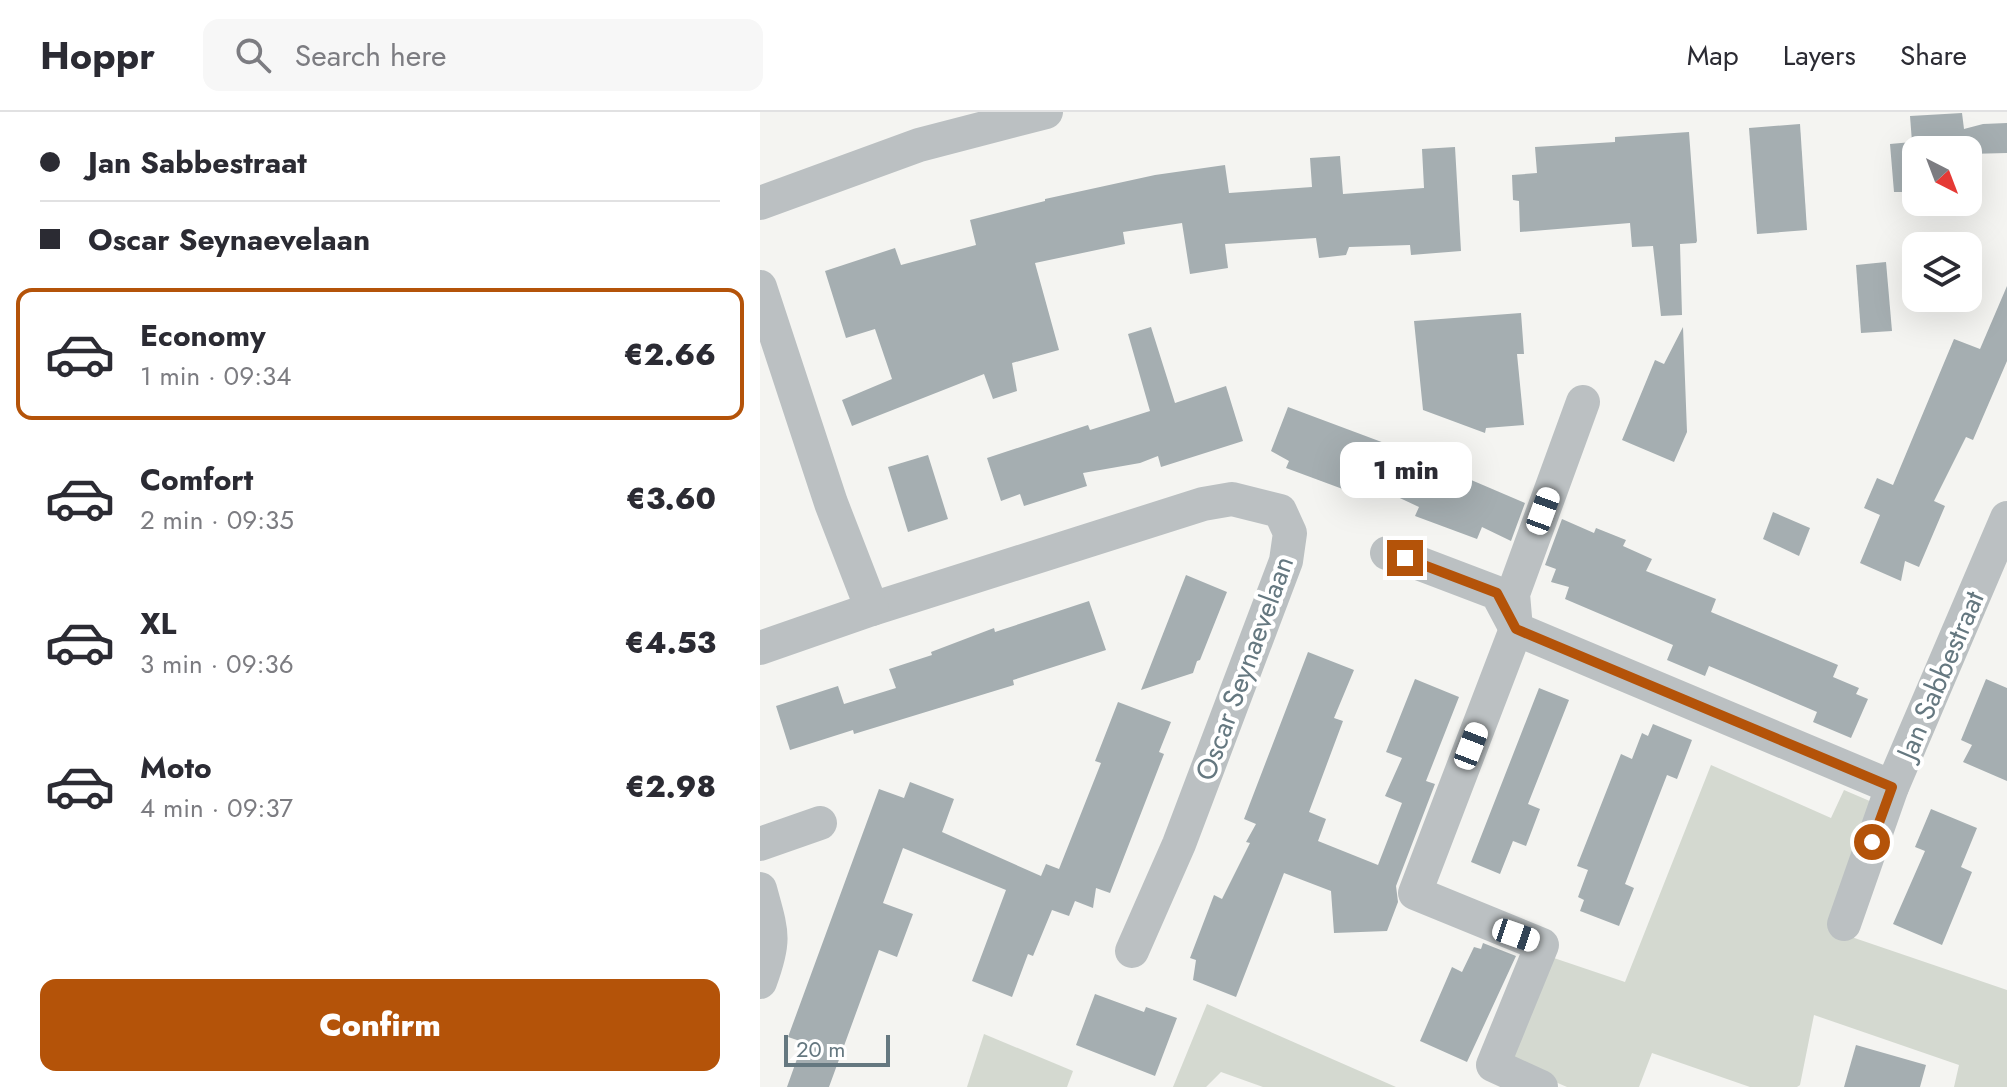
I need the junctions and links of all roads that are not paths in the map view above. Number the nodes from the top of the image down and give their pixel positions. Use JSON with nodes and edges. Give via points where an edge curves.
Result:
{"nodes":[{"id":1,"x":1046,"y":112,"type":"edge"},
{"id":2,"x":760,"y":203,"type":"edge"},
{"id":3,"x":760,"y":287,"type":"edge"},
{"id":4,"x":1583,"y":402,"type":"dead end"},
{"id":5,"x":2007,"y":518,"type":"edge"},
{"id":6,"x":1387,"y":553,"type":"dead end"},
{"id":7,"x":872,"y":609,"type":"junction"},
{"id":8,"x":1516,"y":629,"type":"junction"},
{"id":9,"x":760,"y":648,"type":"edge"},
{"id":10,"x":1892,"y":787,"type":"junction"},
{"id":11,"x":820,"y":823,"type":"dead end"},
{"id":12,"x":760,"y":844,"type":"edge"},
{"id":13,"x":760,"y":889,"type":"edge"},
{"id":14,"x":1844,"y":924,"type":"dead end"},
{"id":15,"x":1132,"y":951,"type":"dead end"},
{"id":16,"x":760,"y":982,"type":"edge"},
{"id":17,"x":1541,"y":1087,"type":"edge"}],
"edges":[{"from":1,"to":2,"type":"street","via":[[919,145]]},
{"from":3,"to":7,"type":"street"},
{"from":4,"to":8,"type":"street","via":[[1513,594]]},
{"from":5,"to":10,"type":"street","name":"Jan Sabbestraat"},
{"from":6,"to":8,"type":"street","via":[[1497,593]]},
{"from":7,"to":9,"type":"street","name":"Oscar Seynaevelaan"},
{"from":7,"to":15,"type":"street","name":"Oscar Seynaevelaan","via":[[1203,504],[1232,499],[1280,511],[1290,533],[1286,561],[1179,844]]},
{"from":8,"to":10,"type":"street","name":"Jan Sabbestraat"},
{"from":8,"to":17,"type":"street","via":[[1415,893],[1542,945],[1493,1065]]},
{"from":10,"to":14,"type":"street","name":"Jan Sabbestraat"},
{"from":11,"to":12,"type":"street"},
{"from":13,"to":16,"type":"street","via":[[772,932]]}]}
